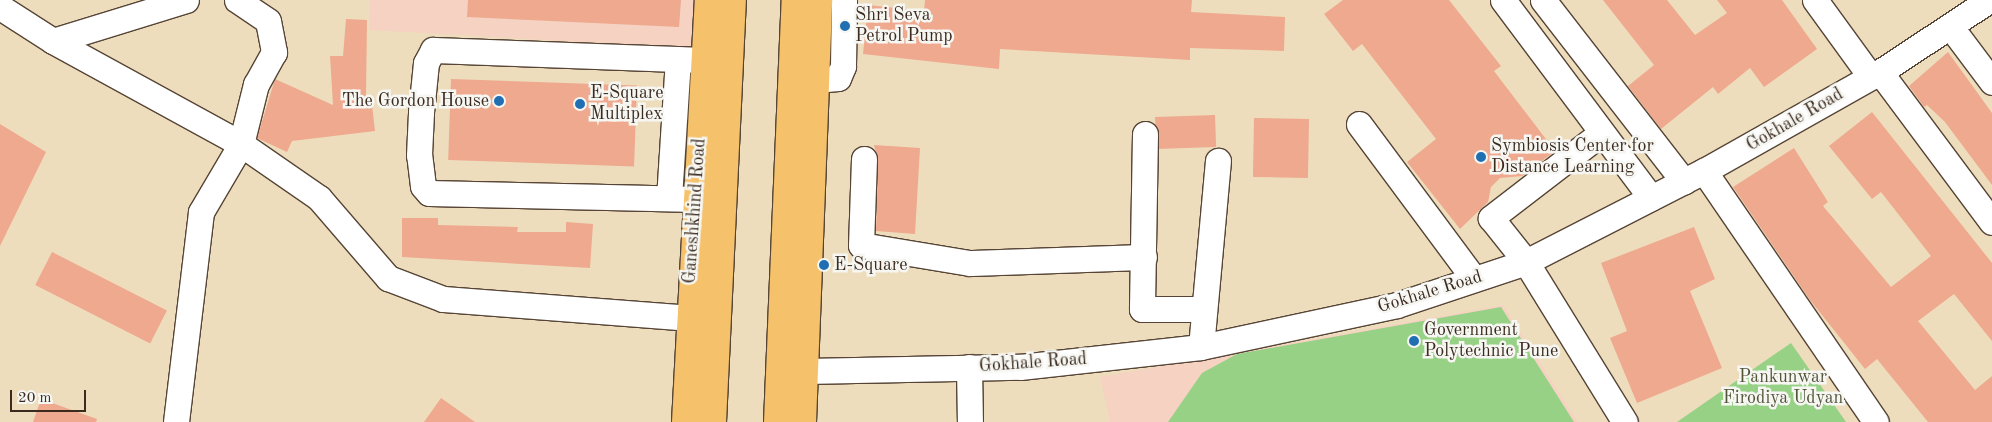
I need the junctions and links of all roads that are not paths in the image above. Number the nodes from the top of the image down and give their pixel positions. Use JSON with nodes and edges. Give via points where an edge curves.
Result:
{"nodes":[{"id":1,"x":186,"y":0,"type":"edge"},
{"id":2,"x":237,"y":0,"type":"edge"},
{"id":3,"x":709,"y":0,"type":"edge"},
{"id":4,"x":732,"y":0,"type":"edge"},
{"id":5,"x":796,"y":0,"type":"edge"},
{"id":6,"x":818,"y":0,"type":"edge"},
{"id":7,"x":844,"y":0,"type":"edge"},
{"id":8,"x":1503,"y":0,"type":"edge"},
{"id":9,"x":1543,"y":0,"type":"edge"},
{"id":10,"x":1815,"y":0,"type":"edge"},
{"id":11,"x":1989,"y":0,"type":"edge"},
{"id":12,"x":0,"y":7,"type":"edge"},
{"id":13,"x":1950,"y":26,"type":"junction"},
{"id":14,"x":53,"y":41,"type":"junction"},
{"id":15,"x":678,"y":59,"type":"junction"},
{"id":16,"x":705,"y":60,"type":"junction"},
{"id":17,"x":1876,"y":74,"type":"junction"},
{"id":18,"x":815,"y":80,"type":"junction"},
{"id":19,"x":1992,"y":82,"type":"edge"},
{"id":20,"x":1359,"y":124,"type":"dead end"},
{"id":21,"x":1145,"y":134,"type":"dead end"},
{"id":22,"x":1600,"y":134,"type":"junction"},
{"id":23,"x":241,"y":144,"type":"junction"},
{"id":24,"x":864,"y":159,"type":"dead end"},
{"id":25,"x":1218,"y":161,"type":"dead end"},
{"id":26,"x":1694,"y":177,"type":"junction"},
{"id":27,"x":1651,"y":198,"type":"junction"},
{"id":28,"x":682,"y":199,"type":"junction"},
{"id":29,"x":1992,"y":222,"type":"edge"},
{"id":30,"x":1144,"y":257,"type":"junction"},
{"id":31,"x":1526,"y":262,"type":"junction"},
{"id":32,"x":1474,"y":279,"type":"junction"},
{"id":33,"x":1202,"y":309,"type":"junction"},
{"id":34,"x":688,"y":318,"type":"junction"},
{"id":35,"x":1201,"y":347,"type":"junction"},
{"id":36,"x":968,"y":367,"type":"junction"},
{"id":37,"x":805,"y":371,"type":"junction"},
{"id":38,"x":176,"y":422,"type":"edge"},
{"id":39,"x":686,"y":422,"type":"edge"},
{"id":40,"x":712,"y":422,"type":"edge"},
{"id":41,"x":778,"y":422,"type":"edge"},
{"id":42,"x":802,"y":422,"type":"edge"},
{"id":43,"x":970,"y":422,"type":"edge"},
{"id":44,"x":1625,"y":422,"type":"edge"},
{"id":45,"x":1876,"y":422,"type":"edge"}],
"edges":[{"from":1,"to":14,"type":"street"},
{"from":2,"to":23,"type":"street","via":[[268,21],[274,52],[256,84]]},
{"from":3,"to":16,"type":"main road","name":"Ganeshkhind Road"},
{"from":4,"to":40,"type":"main road"},
{"from":5,"to":41,"type":"main road"},
{"from":6,"to":18,"type":"main road"},
{"from":7,"to":18,"type":"street","via":[[843,66],[838,78]]},
{"from":8,"to":22,"type":"street"},
{"from":9,"to":26,"type":"street"},
{"from":10,"to":17,"type":"street"},
{"from":11,"to":13,"type":"street","name":"Gokhale Road"},
{"from":12,"to":14,"type":"street"},
{"from":13,"to":17,"type":"street","name":"Gokhale Road"},
{"from":13,"to":19,"type":"street"},
{"from":14,"to":23,"type":"street"},
{"from":15,"to":16,"type":"street"},
{"from":15,"to":28,"type":"street"},
{"from":15,"to":28,"type":"street","via":[[433,50],[426,63],[419,155],[423,186],[429,193]]},
{"from":16,"to":28,"type":"main road","name":"Ganeshkhind Road"},
{"from":17,"to":26,"type":"street","name":"Gokhale Road"},
{"from":17,"to":29,"type":"street"},
{"from":18,"to":37,"type":"main road"},
{"from":20,"to":32,"type":"street"},
{"from":21,"to":30,"type":"street"},
{"from":22,"to":27,"type":"street"},
{"from":22,"to":31,"type":"street","via":[[1491,218]]},
{"from":23,"to":34,"type":"street","via":[[319,198],[388,278],[420,293],[443,299]]},
{"from":23,"to":38,"type":"street","via":[[201,212]]},
{"from":24,"to":30,"type":"street","via":[[861,245],[970,263]]},
{"from":25,"to":33,"type":"street"},
{"from":26,"to":27,"type":"street","name":"Gokhale Road"},
{"from":26,"to":45,"type":"street"},
{"from":27,"to":31,"type":"street","name":"Gokhale Road"},
{"from":28,"to":34,"type":"main road","name":"Ganeshkhind Road"},
{"from":30,"to":33,"type":"street","via":[[1142,309]]},
{"from":31,"to":32,"type":"street","name":"Gokhale Road"},
{"from":31,"to":44,"type":"street"},
{"from":32,"to":35,"type":"street","name":"Gokhale Road","via":[[1397,305]]},
{"from":33,"to":35,"type":"street"},
{"from":34,"to":39,"type":"main road","name":"Ganeshkhind Road"},
{"from":35,"to":36,"type":"street","name":"Gokhale Road","via":[[1020,367]]},
{"from":36,"to":37,"type":"street","name":"Gokhale Road"},
{"from":36,"to":43,"type":"street"},
{"from":37,"to":42,"type":"main road"}]}
